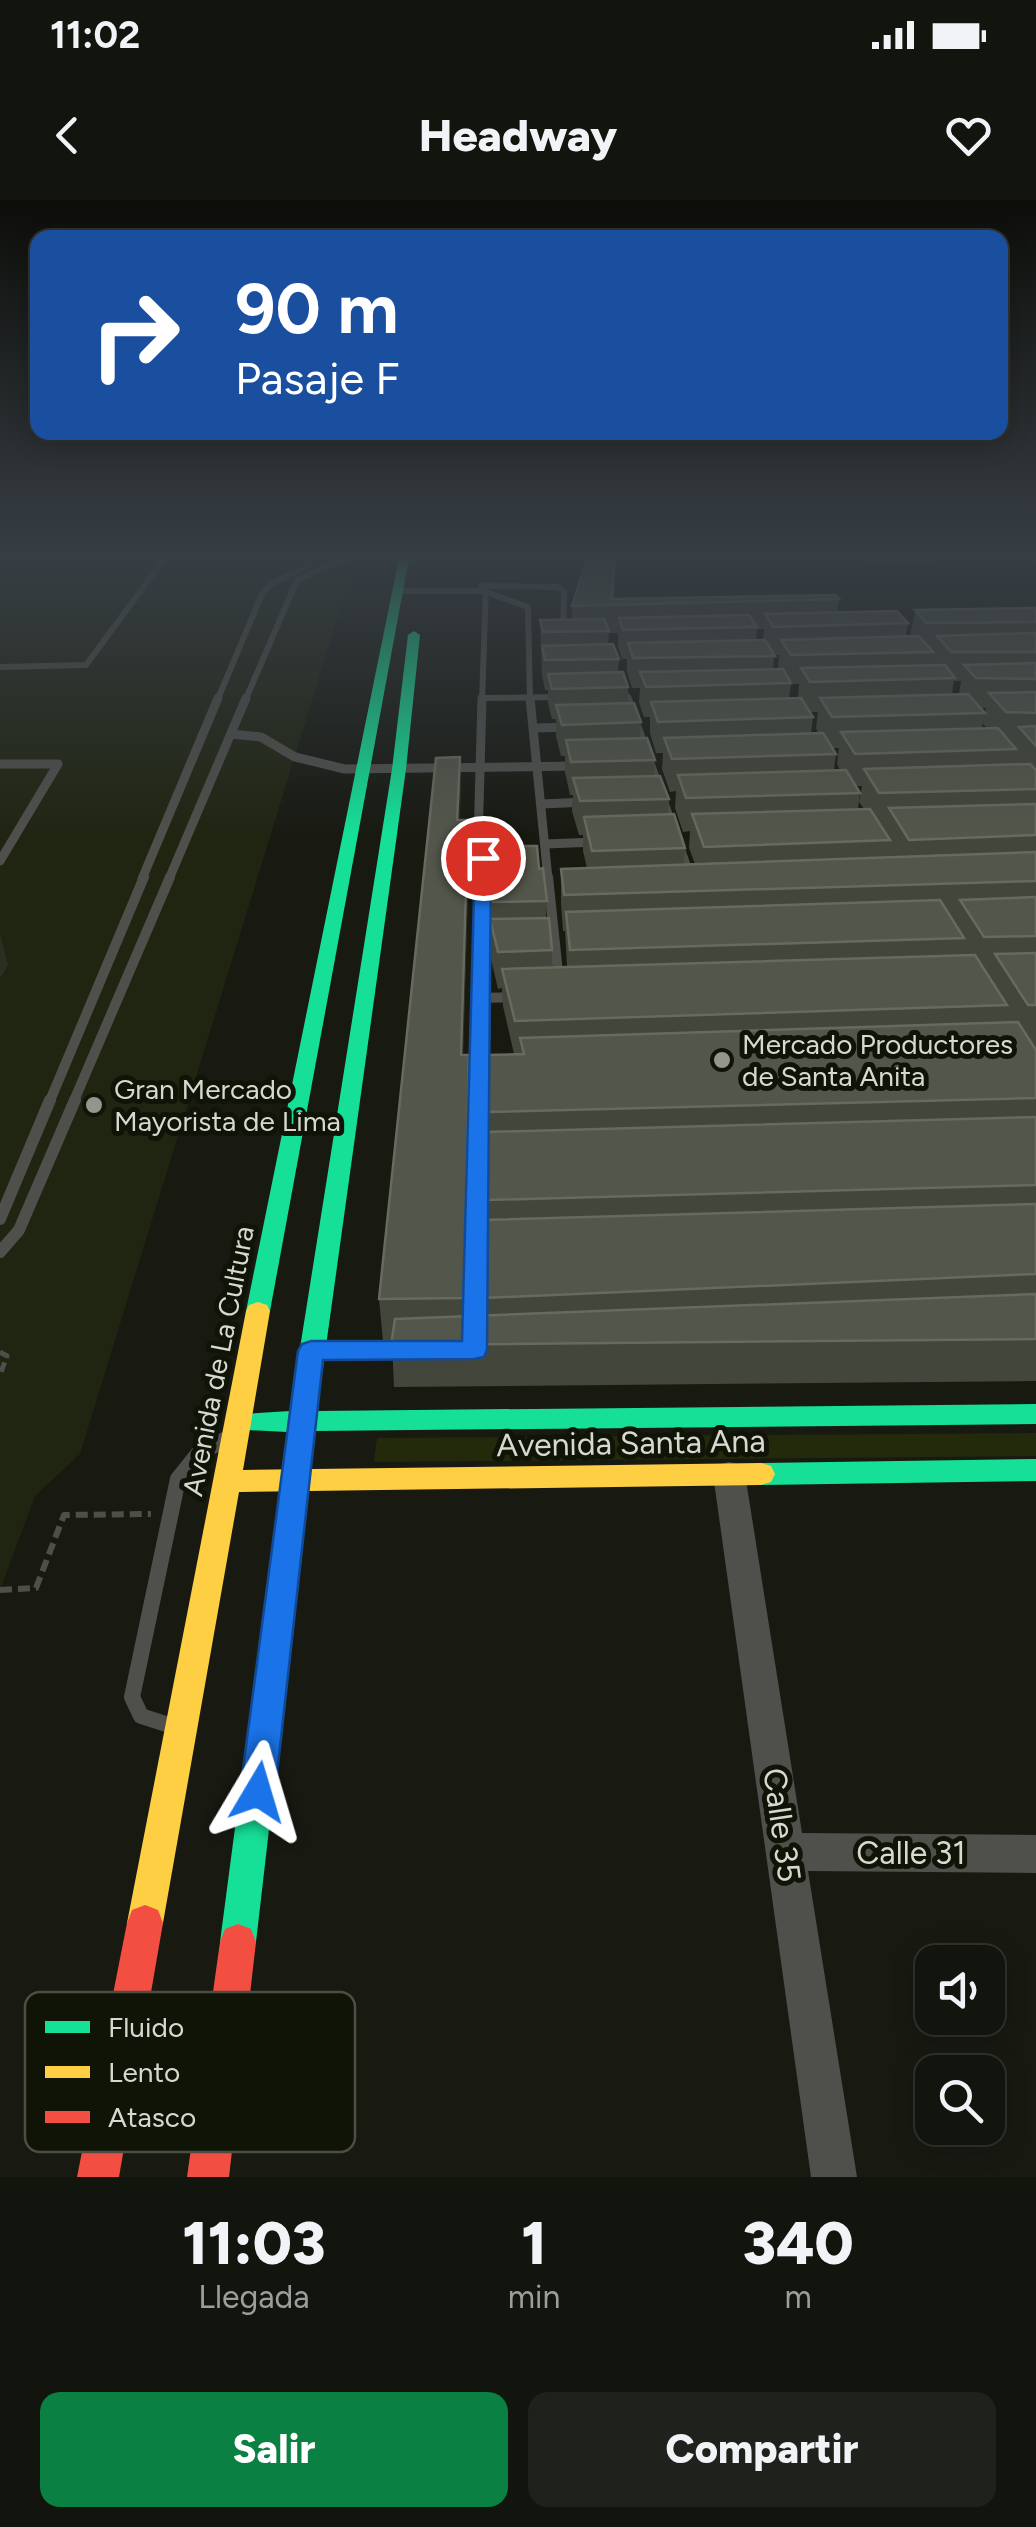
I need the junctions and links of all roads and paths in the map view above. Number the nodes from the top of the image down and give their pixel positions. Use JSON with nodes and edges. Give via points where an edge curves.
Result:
{"nodes":[{"id":1,"x":97,"y":650,"type":"edge"},
{"id":2,"x":238,"y":650,"type":"edge"},
{"id":3,"x":267,"y":650,"type":"edge"},
{"id":4,"x":394,"y":650,"type":"edge"},
{"id":5,"x":406,"y":650,"type":"edge"},
{"id":6,"x":485,"y":650,"type":"edge"},
{"id":7,"x":529,"y":650,"type":"edge"},
{"id":8,"x":0,"y":667,"type":"edge"},
{"id":9,"x":530,"y":668,"type":"junction"},
{"id":10,"x":547,"y":668,"type":"edge"},
{"id":11,"x":621,"y":681,"type":"edge"},
{"id":12,"x":646,"y":695,"type":"edge"},
{"id":13,"x":607,"y":696,"type":"edge"},
{"id":14,"x":626,"y":696,"type":"junction"},
{"id":15,"x":568,"y":697,"type":"edge"},
{"id":16,"x":484,"y":698,"type":"junction"},
{"id":17,"x":530,"y":698,"type":"junction"},
{"id":18,"x":655,"y":724,"type":"edge"},
{"id":19,"x":637,"y":725,"type":"junction"},
{"id":20,"x":586,"y":726,"type":"edge"},
{"id":21,"x":620,"y":726,"type":"edge"},
{"id":22,"x":535,"y":728,"type":"junction"},
{"id":23,"x":231,"y":734,"type":"junction"},
{"id":24,"x":651,"y":763,"type":"junction"},
{"id":25,"x":670,"y":763,"type":"edge"},
{"id":26,"x":4,"y":764,"type":"edge"},
{"id":27,"x":632,"y":764,"type":"edge"},
{"id":28,"x":594,"y":765,"type":"edge"},
{"id":29,"x":537,"y":767,"type":"junction"},
{"id":30,"x":482,"y":768,"type":"junction"},
{"id":31,"x":399,"y":769,"type":"junction"},
{"id":32,"x":366,"y":770,"type":"junction"},
{"id":33,"x":0,"y":778,"type":"edge"},
{"id":34,"x":685,"y":799,"type":"edge"},
{"id":35,"x":648,"y":800,"type":"edge"},
{"id":36,"x":665,"y":800,"type":"junction"},
{"id":37,"x":594,"y":802,"type":"edge"},
{"id":38,"x":541,"y":804,"type":"junction"},
{"id":39,"x":660,"y":840,"type":"edge"},
{"id":40,"x":680,"y":840,"type":"junction"},
{"id":41,"x":698,"y":840,"type":"edge"},
{"id":42,"x":603,"y":842,"type":"edge"},
{"id":43,"x":545,"y":844,"type":"junction"},
{"id":44,"x":0,"y":861,"type":"edge"},
{"id":45,"x":546,"y":864,"type":"junction"},
{"id":46,"x":533,"y":865,"type":"edge"},
{"id":47,"x":695,"y":891,"type":"edge"},
{"id":48,"x":551,"y":896,"type":"junction"},
{"id":49,"x":569,"y":896,"type":"edge"},
{"id":50,"x":574,"y":939,"type":"edge"},
{"id":51,"x":555,"y":942,"type":"junction"},
{"id":52,"x":536,"y":946,"type":"edge"},
{"id":53,"x":499,"y":947,"type":"edge"},
{"id":54,"x":480,"y":948,"type":"junction"},
{"id":55,"x":561,"y":994,"type":"edge"},
{"id":56,"x":528,"y":996,"type":"edge"},
{"id":57,"x":478,"y":998,"type":"junction"},
{"id":58,"x":502,"y":1068,"type":"edge"},
{"id":59,"x":482,"y":1069,"type":"junction"},
{"id":60,"x":480,"y":1162,"type":"junction"},
{"id":61,"x":499,"y":1162,"type":"edge"},
{"id":62,"x":0,"y":1219,"type":"edge"},
{"id":63,"x":477,"y":1250,"type":"junction"},
{"id":64,"x":497,"y":1250,"type":"edge"},
{"id":65,"x":0,"y":1252,"type":"edge"},
{"id":66,"x":417,"y":1350,"type":"edge"},
{"id":67,"x":474,"y":1350,"type":"edge"},
{"id":68,"x":311,"y":1351,"type":"junction"},
{"id":69,"x":0,"y":1352,"type":"edge"},
{"id":70,"x":0,"y":1375,"type":"edge"},
{"id":71,"x":1036,"y":1414,"type":"edge"},
{"id":72,"x":303,"y":1421,"type":"junction"},
{"id":73,"x":236,"y":1428,"type":"junction"},
{"id":74,"x":1036,"y":1470,"type":"edge"},
{"id":75,"x":729,"y":1474,"type":"junction"},
{"id":76,"x":226,"y":1480,"type":"junction"},
{"id":77,"x":298,"y":1480,"type":"junction"},
{"id":78,"x":169,"y":1514,"type":"junction"},
{"id":79,"x":0,"y":1590,"type":"edge"},
{"id":80,"x":180,"y":1729,"type":"junction"},
{"id":81,"x":786,"y":1852,"type":"junction"},
{"id":82,"x":1036,"y":1854,"type":"edge"},
{"id":83,"x":132,"y":1992,"type":"edge"},
{"id":84,"x":232,"y":1992,"type":"edge"},
{"id":85,"x":103,"y":2152,"type":"edge"},
{"id":86,"x":211,"y":2152,"type":"edge"},
{"id":87,"x":98,"y":2177,"type":"edge"},
{"id":88,"x":208,"y":2177,"type":"edge"},
{"id":89,"x":834,"y":2177,"type":"edge"}],
"edges":[{"from":1,"to":8,"type":"lane","via":[[86,665]]},
{"from":2,"to":62,"type":"lane"},
{"from":3,"to":23,"type":"lane"},
{"from":4,"to":32,"type":"main road","name":"Avenida de La Cultura"},
{"from":5,"to":31,"type":"main road","name":"Avenida de La Cultura"},
{"from":6,"to":16,"type":"lane"},
{"from":7,"to":9,"type":"lane"},
{"from":9,"to":10,"type":"lane"},
{"from":9,"to":17,"type":"lane"},
{"from":11,"to":14,"type":"lane"},
{"from":12,"to":14,"type":"lane"},
{"from":13,"to":14,"type":"lane"},
{"from":14,"to":19,"type":"lane"},
{"from":15,"to":17,"type":"lane"},
{"from":16,"to":17,"type":"lane"},
{"from":16,"to":30,"type":"lane"},
{"from":17,"to":22,"type":"lane"},
{"from":18,"to":19,"type":"lane"},
{"from":19,"to":21,"type":"lane"},
{"from":19,"to":24,"type":"lane"},
{"from":20,"to":22,"type":"lane"},
{"from":22,"to":29,"type":"lane"},
{"from":23,"to":32,"type":"lane","via":[[261,737],[324,766]]},
{"from":23,"to":65,"type":"lane","via":[[20,1230]]},
{"from":24,"to":25,"type":"lane"},
{"from":24,"to":27,"type":"lane"},
{"from":24,"to":36,"type":"lane"},
{"from":26,"to":33,"type":"lane"},
{"from":26,"to":44,"type":"lane","via":[[58,764]]},
{"from":28,"to":29,"type":"lane"},
{"from":29,"to":30,"type":"lane"},
{"from":29,"to":38,"type":"lane"},
{"from":30,"to":31,"type":"lane"},
{"from":30,"to":54,"type":"lane","via":[[478,842],[488,860]]},
{"from":31,"to":32,"type":"lane"},
{"from":31,"to":68,"type":"main road","name":"Avenida de La Cultura"},
{"from":32,"to":73,"type":"main road","name":"Avenida de La Cultura"},
{"from":34,"to":36,"type":"lane"},
{"from":35,"to":36,"type":"lane"},
{"from":36,"to":40,"type":"lane"},
{"from":37,"to":38,"type":"lane"},
{"from":38,"to":43,"type":"lane"},
{"from":39,"to":40,"type":"lane"},
{"from":40,"to":41,"type":"lane"},
{"from":40,"to":47,"type":"lane"},
{"from":42,"to":43,"type":"lane"},
{"from":43,"to":45,"type":"lane"},
{"from":45,"to":46,"type":"lane"},
{"from":45,"to":48,"type":"lane"},
{"from":48,"to":49,"type":"lane"},
{"from":48,"to":51,"type":"lane"},
{"from":50,"to":51,"type":"lane"},
{"from":51,"to":52,"type":"lane"},
{"from":51,"to":55,"type":"lane"},
{"from":53,"to":54,"type":"lane"},
{"from":54,"to":57,"type":"lane"},
{"from":56,"to":57,"type":"lane"},
{"from":57,"to":59,"type":"lane"},
{"from":58,"to":59,"type":"lane"},
{"from":59,"to":60,"type":"lane"},
{"from":60,"to":61,"type":"lane"},
{"from":60,"to":63,"type":"lane"},
{"from":63,"to":64,"type":"lane"},
{"from":63,"to":67,"type":"lane"},
{"from":66,"to":68,"type":"lane"},
{"from":68,"to":72,"type":"main road","name":"Avenida de La Cultura"},
{"from":69,"to":70,"type":"path","via":[[7,1356]]},
{"from":71,"to":72,"type":"main road","name":"Avenida Santa Ana"},
{"from":72,"to":73,"type":"main road","name":"Avenida Santa Ana"},
{"from":72,"to":77,"type":"main road","name":"Avenida de La Cultura"},
{"from":73,"to":76,"type":"main road","name":"Avenida de La Cultura"},
{"from":73,"to":78,"type":"lane","via":[[198,1454],[178,1479]]},
{"from":74,"to":75,"type":"main road","name":"Avenida Santa Ana"},
{"from":75,"to":77,"type":"main road","name":"Avenida Santa Ana"},
{"from":75,"to":81,"type":"street","name":"Calle 35"},
{"from":76,"to":77,"type":"main road","name":"Avenida Santa Ana"},
{"from":76,"to":80,"type":"main road","name":"Avenida de La Cultura"},
{"from":77,"to":84,"type":"main road","name":"Avenida de La Cultura"},
{"from":78,"to":79,"type":"path","via":[[64,1516],[36,1588]]},
{"from":78,"to":80,"type":"lane","via":[[132,1697],[141,1716]]},
{"from":80,"to":83,"type":"main road","name":"Avenida de La Cultura"},
{"from":81,"to":82,"type":"street","name":"Calle 31"},
{"from":81,"to":89,"type":"street","name":"Calle 35"},
{"from":85,"to":87,"type":"main road","name":"Avenida de La Cultura"},
{"from":86,"to":88,"type":"main road","name":"Avenida de La Cultura"}]}
